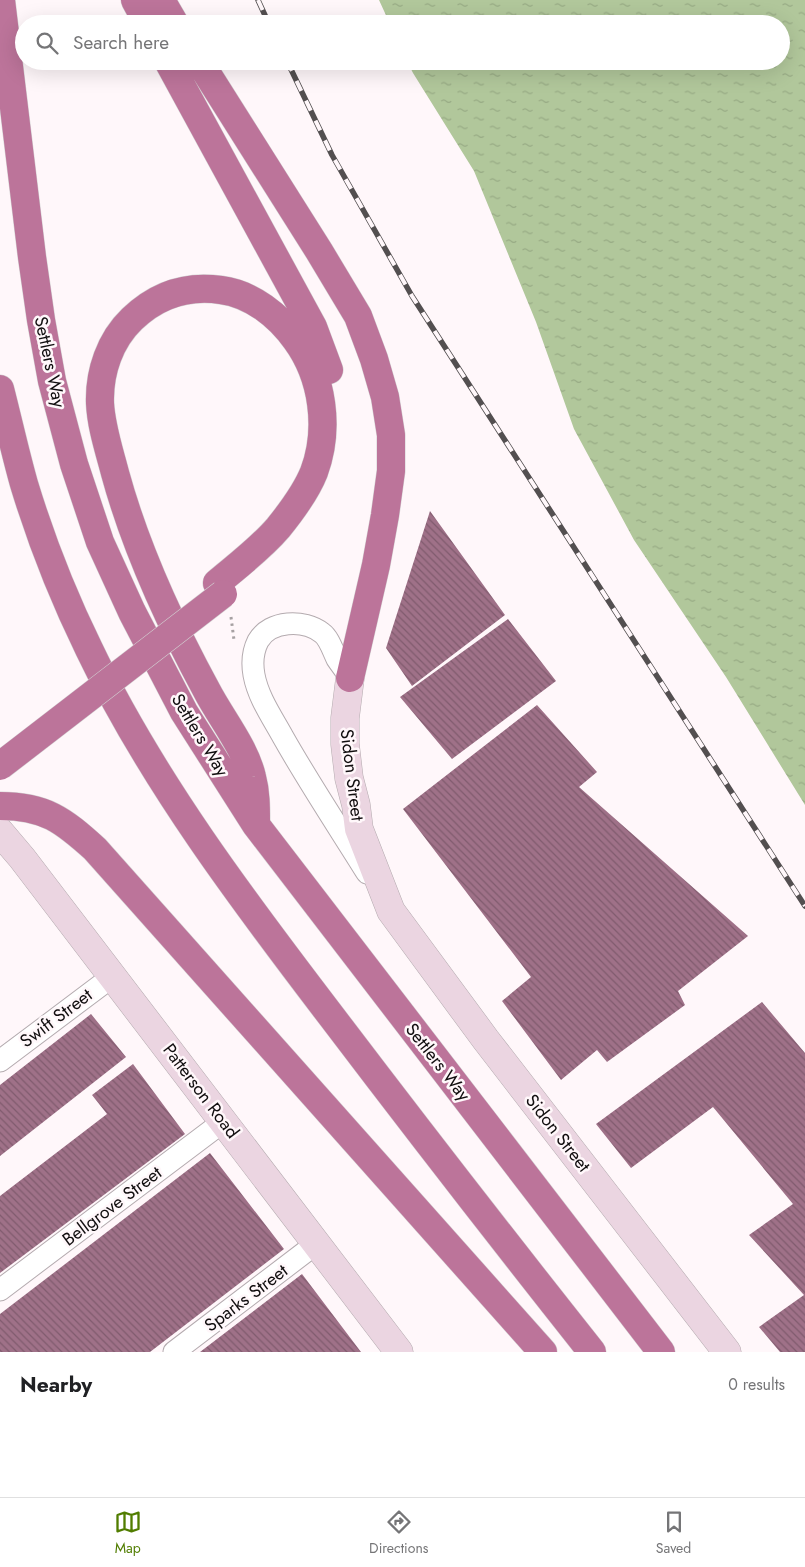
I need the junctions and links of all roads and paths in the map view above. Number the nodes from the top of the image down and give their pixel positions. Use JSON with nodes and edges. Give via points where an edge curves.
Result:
{"nodes":[{"id":1,"x":1,"y":0,"type":"edge"},
{"id":2,"x":135,"y":0,"type":"edge"},
{"id":3,"x":161,"y":0,"type":"edge"},
{"id":4,"x":143,"y":15,"type":"edge"},
{"id":5,"x":170,"y":15,"type":"edge"},
{"id":6,"x":173,"y":70,"type":"edge"},
{"id":7,"x":205,"y":70,"type":"edge"},
{"id":8,"x":0,"y":389,"type":"edge"},
{"id":9,"x":223,"y":597,"type":"junction"},
{"id":10,"x":235,"y":647,"type":"dead end"},
{"id":11,"x":350,"y":678,"type":"junction"},
{"id":12,"x":0,"y":750,"type":"edge"},
{"id":13,"x":0,"y":766,"type":"edge"},
{"id":14,"x":0,"y":806,"type":"edge"},
{"id":15,"x":256,"y":825,"type":"junction"},
{"id":16,"x":0,"y":832,"type":"edge"},
{"id":17,"x":391,"y":911,"type":"junction"},
{"id":18,"x":112,"y":976,"type":"junction"},
{"id":19,"x":0,"y":1061,"type":"edge"},
{"id":20,"x":224,"y":1121,"type":"junction"},
{"id":21,"x":318,"y":1243,"type":"junction"},
{"id":22,"x":0,"y":1290,"type":"edge"},
{"id":23,"x":174,"y":1352,"type":"edge"},
{"id":24,"x":399,"y":1352,"type":"edge"},
{"id":25,"x":544,"y":1352,"type":"edge"},
{"id":26,"x":592,"y":1352,"type":"edge"},
{"id":27,"x":661,"y":1352,"type":"edge"},
{"id":28,"x":727,"y":1352,"type":"edge"}],
"edges":[{"from":1,"to":15,"type":"highway","name":"Settlers Way","via":[[41,320],[52,381],[74,464],[100,542],[132,612],[184,712]]},
{"from":2,"to":4,"type":"highway"},
{"from":3,"to":5,"type":"highway"},
{"from":6,"to":9,"type":"highway","via":[[313,327],[327,363],[335,400],[334,450],[320,491],[292,533]]},
{"from":7,"to":11,"type":"highway","via":[[358,316],[385,397],[391,435],[391,471],[376,564]]},
{"from":8,"to":26,"type":"highway","via":[[24,484],[50,561],[89,650],[145,753],[288,960]]},
{"from":9,"to":10,"type":"path"},
{"from":9,"to":12,"type":"highway"},
{"from":9,"to":13,"type":"highway","bridge":true},
{"from":9,"to":15,"type":"highway","via":[[277,529],[314,472],[320,449],[322,405],[311,366],[287,327],[270,311],[243,296],[199,288],[182,290],[152,303],[124,326],[105,362],[100,402],[110,454],[137,544],[187,654],[245,756],[252,776]]},
{"from":11,"to":17,"type":"street","name":"Sidon Street","via":[[345,718],[349,778],[359,829]]},
{"from":11,"to":17,"type":"street","name":"Sidon Street","via":[[325,634],[306,624],[281,625],[270,630],[258,640],[253,655],[254,675],[263,702]]},
{"from":14,"to":25,"type":"highway","via":[[26,807],[53,816],[73,828],[95,849]]},
{"from":15,"to":27,"type":"highway","name":"Settlers Way"},
{"from":16,"to":18,"type":"street","name":"Patterson Road"},
{"from":17,"to":28,"type":"street","name":"Sidon Street","via":[[492,1048]]},
{"from":18,"to":19,"type":"street","name":"Swift Street"},
{"from":18,"to":20,"type":"street","name":"Patterson Road"},
{"from":20,"to":21,"type":"street","name":"Patterson Road"},
{"from":20,"to":22,"type":"street","name":"Bellgrove Street"},
{"from":21,"to":23,"type":"street","name":"Sparks Street"},
{"from":21,"to":24,"type":"street","name":"Patterson Road"}]}
